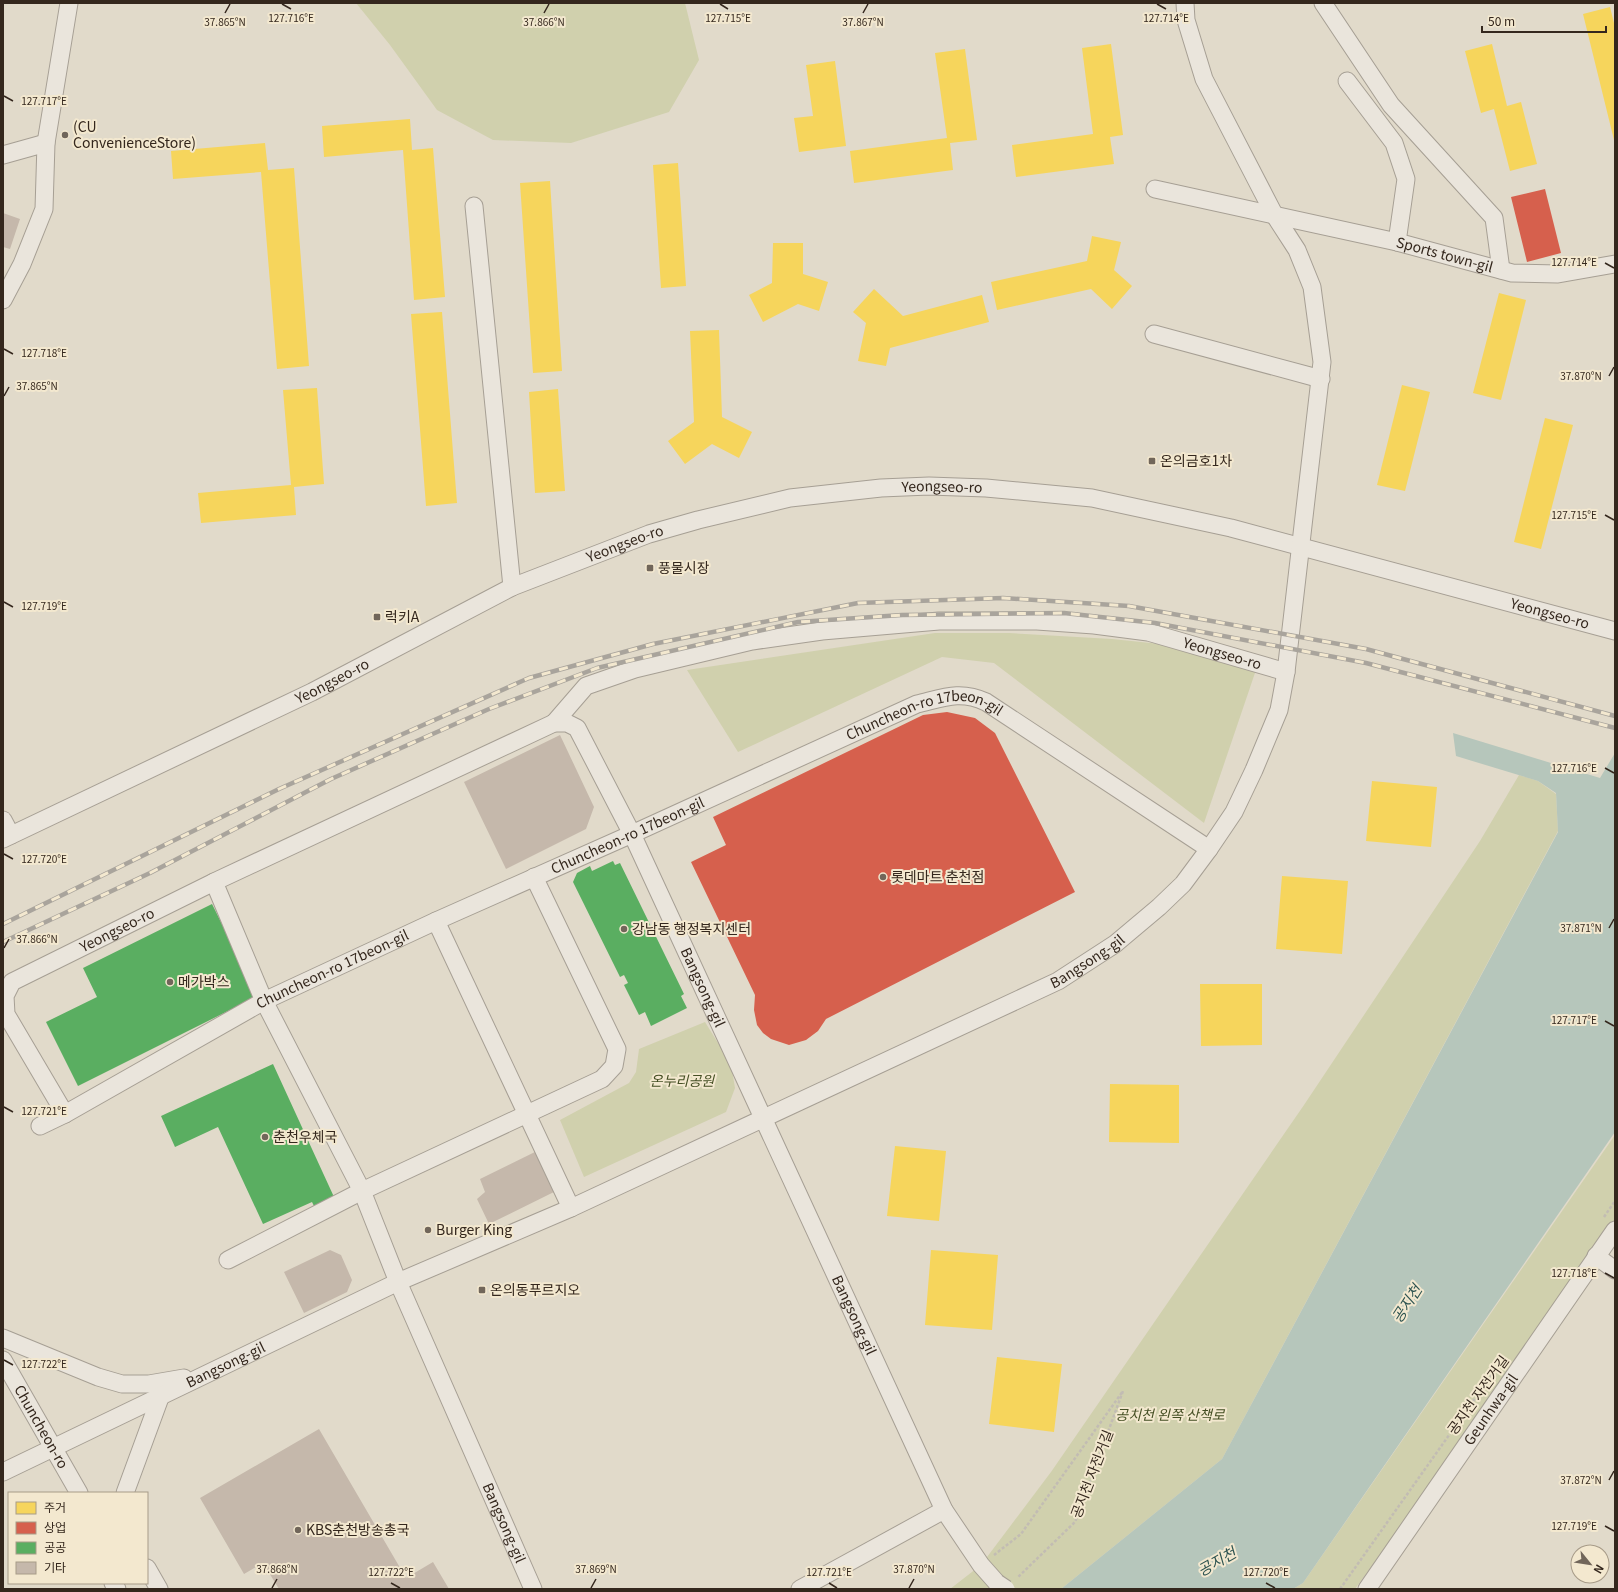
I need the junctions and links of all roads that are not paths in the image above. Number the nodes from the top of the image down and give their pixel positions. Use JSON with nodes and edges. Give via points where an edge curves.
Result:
{"nodes":[{"id":1,"x":68,"y":3,"type":"edge"},
{"id":2,"x":1185,"y":3,"type":"edge"},
{"id":3,"x":1323,"y":3,"type":"edge"},
{"id":4,"x":1347,"y":81,"type":"dead end"},
{"id":5,"x":46,"y":142,"type":"junction"},
{"id":6,"x":3,"y":155,"type":"edge"},
{"id":7,"x":1155,"y":189,"type":"dead end"},
{"id":8,"x":474,"y":206,"type":"dead end"},
{"id":9,"x":1275,"y":216,"type":"junction"},
{"id":10,"x":1396,"y":242,"type":"junction"},
{"id":11,"x":1615,"y":264,"type":"edge"},
{"id":12,"x":1501,"y":270,"type":"junction"},
{"id":13,"x":3,"y":300,"type":"edge"},
{"id":14,"x":1154,"y":334,"type":"dead end"},
{"id":15,"x":1321,"y":379,"type":"junction"},
{"id":16,"x":1299,"y":548,"type":"junction"},
{"id":17,"x":512,"y":587,"type":"junction"},
{"id":18,"x":1615,"y":631,"type":"edge"},
{"id":19,"x":1286,"y":672,"type":"junction"},
{"id":20,"x":554,"y":723,"type":"junction"},
{"id":21,"x":3,"y":820,"type":"edge"},
{"id":22,"x":632,"y":834,"type":"junction"},
{"id":23,"x":7,"y":837,"type":"edge"},
{"id":24,"x":1209,"y":849,"type":"junction"},
{"id":25,"x":534,"y":877,"type":"junction"},
{"id":26,"x":214,"y":882,"type":"junction"},
{"id":27,"x":436,"y":921,"type":"junction"},
{"id":28,"x":264,"y":1001,"type":"junction"},
{"id":29,"x":65,"y":1114,"type":"junction"},
{"id":30,"x":526,"y":1115,"type":"junction"},
{"id":31,"x":763,"y":1120,"type":"junction"},
{"id":32,"x":40,"y":1126,"type":"dead end"},
{"id":33,"x":362,"y":1191,"type":"junction"},
{"id":34,"x":571,"y":1208,"type":"junction"},
{"id":35,"x":1608,"y":1225,"type":"edge"},
{"id":36,"x":1596,"y":1256,"type":"junction"},
{"id":37,"x":228,"y":1260,"type":"dead end"},
{"id":38,"x":1615,"y":1270,"type":"edge"},
{"id":39,"x":398,"y":1282,"type":"junction"},
{"id":40,"x":3,"y":1338,"type":"edge"},
{"id":41,"x":3,"y":1360,"type":"edge"},
{"id":42,"x":202,"y":1376,"type":"junction"},
{"id":43,"x":161,"y":1395,"type":"junction"},
{"id":44,"x":52,"y":1447,"type":"junction"},
{"id":45,"x":3,"y":1472,"type":"edge"},
{"id":46,"x":78,"y":1492,"type":"edge"},
{"id":47,"x":125,"y":1492,"type":"edge"},
{"id":48,"x":944,"y":1510,"type":"junction"},
{"id":49,"x":148,"y":1570,"type":"edge"},
{"id":50,"x":1006,"y":1584,"type":"edge"},
{"id":51,"x":159,"y":1589,"type":"edge"},
{"id":52,"x":533,"y":1589,"type":"edge"},
{"id":53,"x":800,"y":1589,"type":"edge"},
{"id":54,"x":1367,"y":1589,"type":"edge"}],
"edges":[{"from":1,"to":5,"type":"street"},
{"from":2,"to":9,"type":"street","via":[[1186,20],[1204,79]]},
{"from":3,"to":12,"type":"street","via":[[1391,105],[1494,218]]},
{"from":4,"to":10,"type":"street","via":[[1394,143],[1406,179]]},
{"from":5,"to":6,"type":"street"},
{"from":5,"to":13,"type":"street","via":[[44,209],[22,264]]},
{"from":7,"to":9,"type":"street","name":"Sports town-gil"},
{"from":8,"to":17,"type":"street"},
{"from":9,"to":10,"type":"street","name":"Sports town-gil"},
{"from":9,"to":15,"type":"street","via":[[1297,250],[1312,287],[1322,362]]},
{"from":10,"to":12,"type":"street","name":"Sports town-gil"},
{"from":11,"to":12,"type":"street","name":"Sports town-gil","via":[[1558,274],[1512,273]]},
{"from":14,"to":15,"type":"street"},
{"from":15,"to":16,"type":"street"},
{"from":16,"to":17,"type":"street","name":"Yeongseo-ro","via":[[1231,528],[1092,498],[986,488],[881,488],[790,498],[698,520],[616,546]]},
{"from":16,"to":18,"type":"street","name":"Yeongseo-ro"},
{"from":16,"to":19,"type":"street"},
{"from":17,"to":23,"type":"street","name":"Yeongseo-ro","via":[[312,692]]},
{"from":19,"to":20,"type":"street","name":"Yeongseo-ro","via":[[1148,632],[1094,624],[939,621],[822,631],[752,641],[634,669],[586,686]]},
{"from":19,"to":24,"type":"street","name":"Bangsong-gil","via":[[1279,710],[1254,770],[1234,812]]},
{"from":20,"to":22,"type":"street","via":[[567,723],[577,728]]},
{"from":20,"to":26,"type":"street","name":"Yeongseo-ro"},
{"from":21,"to":23,"type":"street"},
{"from":22,"to":24,"type":"street","name":"Chuncheon-ro 17beon-gil","via":[[917,704],[958,695],[974,697],[998,709]]},
{"from":22,"to":25,"type":"street","name":"Chuncheon-ro 17beon-gil"},
{"from":22,"to":31,"type":"street","name":"Bangsong-gil"},
{"from":24,"to":31,"type":"street","name":"Bangsong-gil","via":[[1183,884],[1159,907],[1116,944],[1058,980]]},
{"from":25,"to":27,"type":"street","name":"Chuncheon-ro 17beon-gil"},
{"from":25,"to":30,"type":"street","via":[[617,1049],[614,1066],[602,1079]]},
{"from":26,"to":28,"type":"street","name":"Bangsong-gil"},
{"from":26,"to":29,"type":"street","name":"Yeongseo-ro","via":[[12,982],[5,996],[6,1014]]},
{"from":27,"to":28,"type":"street","name":"Chuncheon-ro 17beon-gil"},
{"from":27,"to":30,"type":"street"},
{"from":28,"to":29,"type":"street","name":"Chuncheon-ro 17beon-gil"},
{"from":28,"to":33,"type":"street","name":"Bangsong-gil"},
{"from":29,"to":32,"type":"street","name":"Chuncheon-ro 17beon-gil"},
{"from":30,"to":33,"type":"street"},
{"from":30,"to":34,"type":"street"},
{"from":31,"to":34,"type":"street","name":"Bangsong-gil"},
{"from":31,"to":48,"type":"street","name":"Bangsong-gil"},
{"from":33,"to":37,"type":"street"},
{"from":33,"to":39,"type":"street","name":"Bangsong-gil"},
{"from":34,"to":39,"type":"street","name":"Bangsong-gil"},
{"from":35,"to":36,"type":"street","name":"Geunhwa-gil"},
{"from":36,"to":38,"type":"street"},
{"from":36,"to":54,"type":"street","name":"Geunhwa-gil"},
{"from":39,"to":42,"type":"street","name":"Bangsong-gil"},
{"from":39,"to":52,"type":"street","name":"Bangsong-gil"},
{"from":40,"to":42,"type":"street","via":[[98,1377],[122,1384],[148,1384]]},
{"from":41,"to":44,"type":"street","name":"Chuncheon-ro"},
{"from":42,"to":43,"type":"street","name":"Bangsong-gil"},
{"from":43,"to":44,"type":"street","name":"Bangsong-gil"},
{"from":43,"to":47,"type":"street"},
{"from":44,"to":45,"type":"street","name":"Bangsong-gil"},
{"from":44,"to":46,"type":"street","name":"Chuncheon-ro"},
{"from":48,"to":50,"type":"street","name":"Bangsong-gil","via":[[981,1566]]},
{"from":48,"to":53,"type":"street"},
{"from":49,"to":51,"type":"street"}]}
